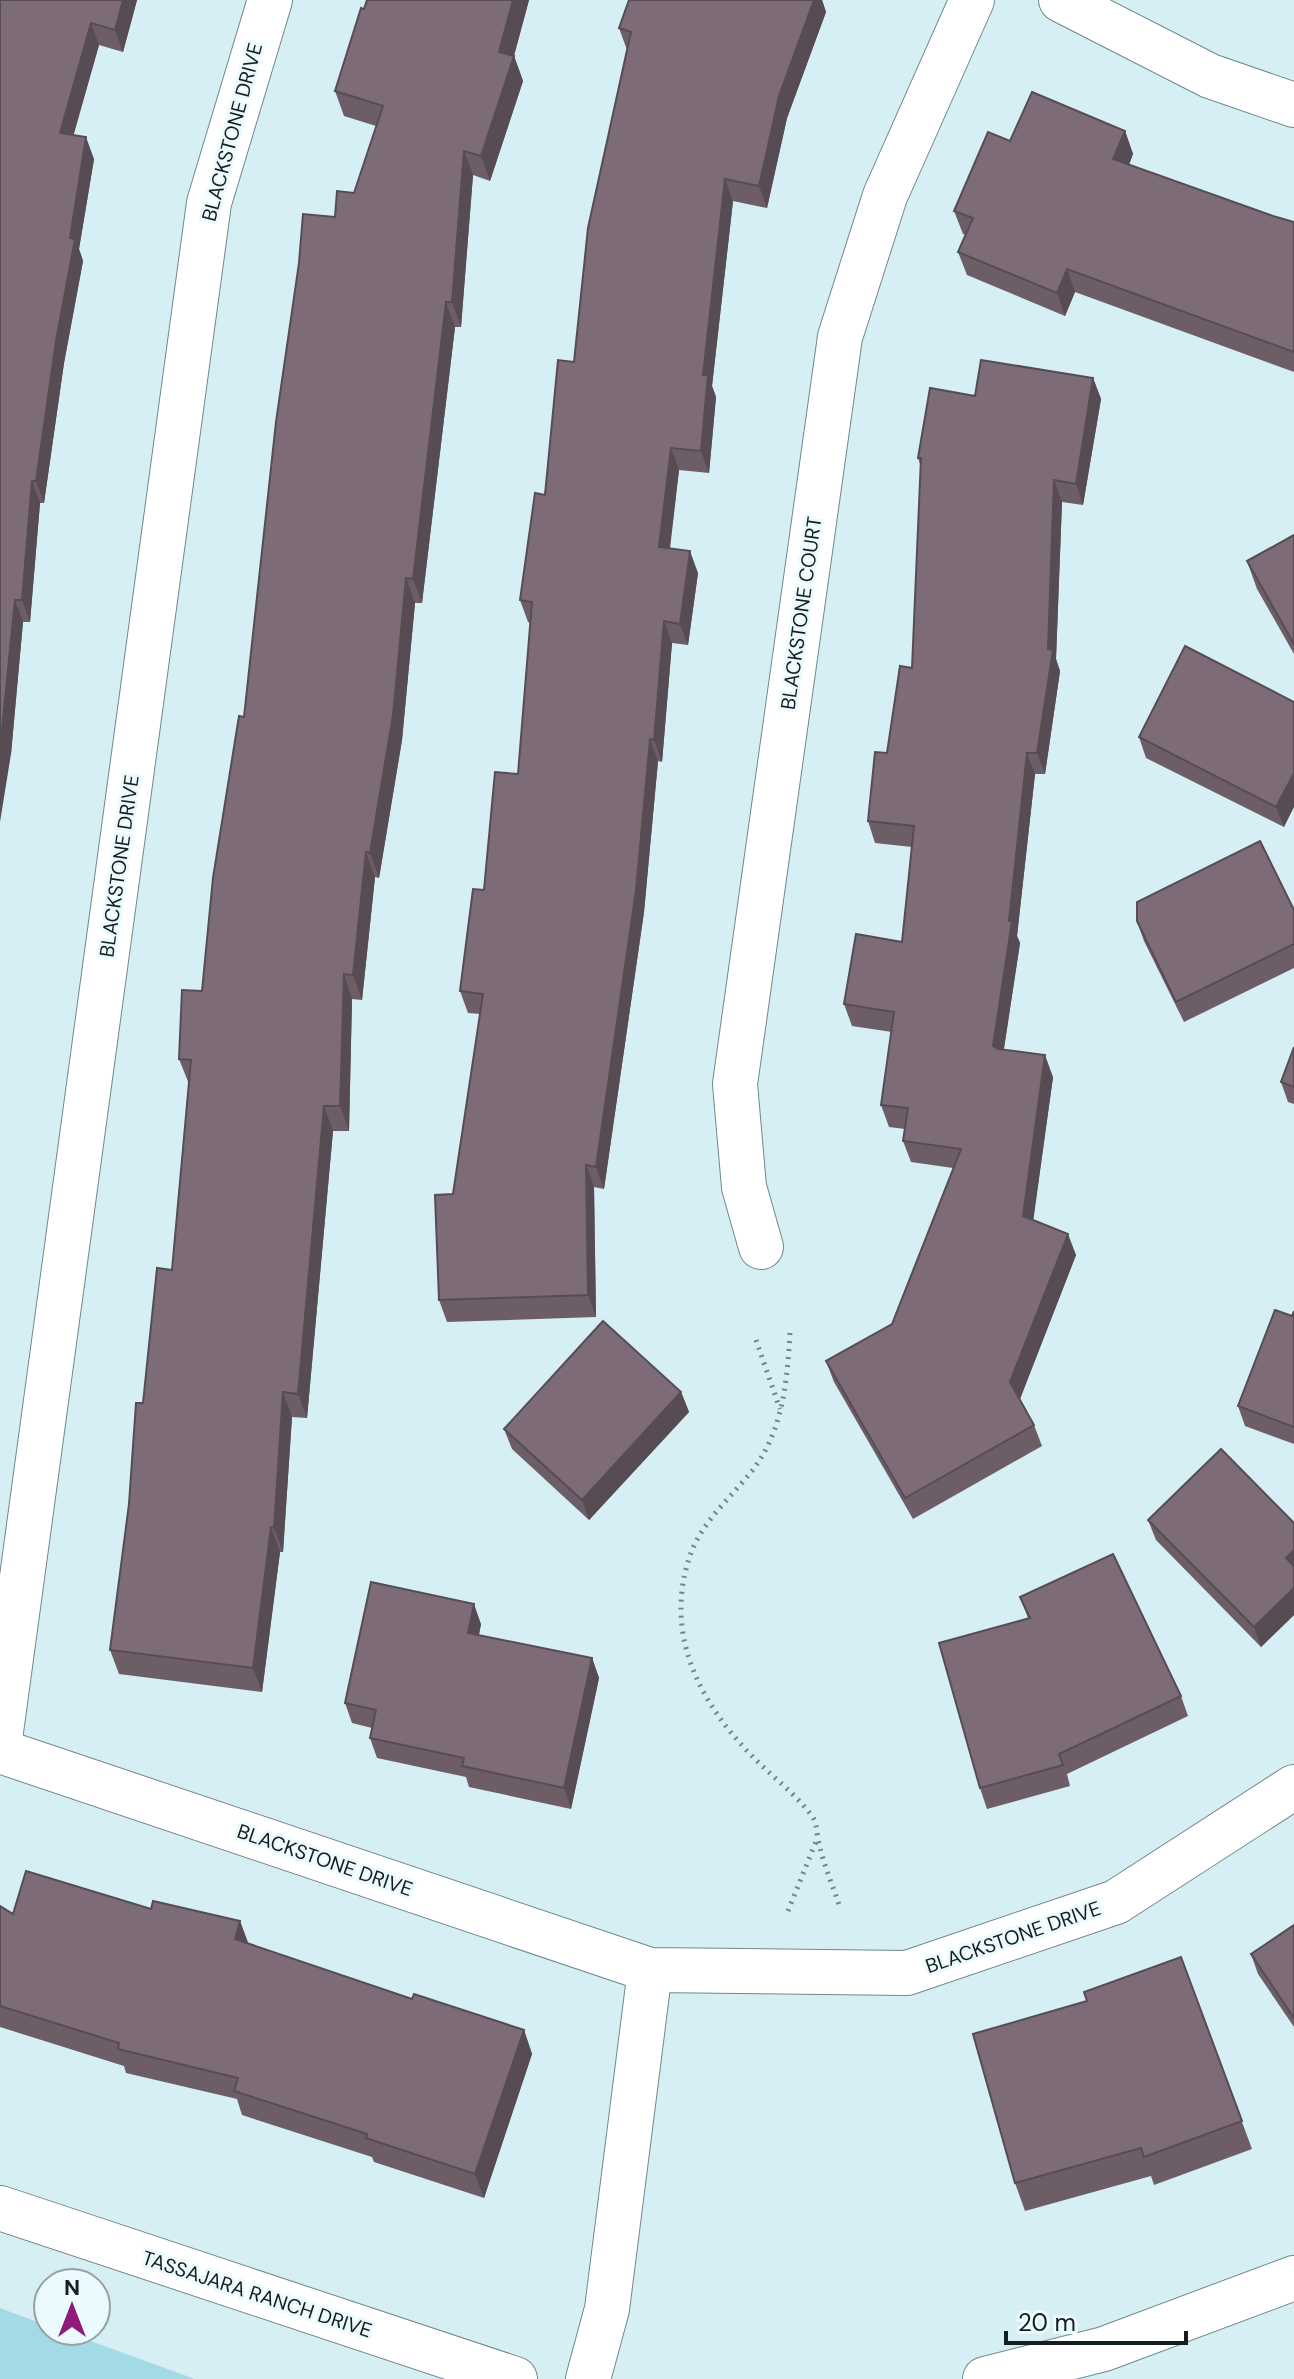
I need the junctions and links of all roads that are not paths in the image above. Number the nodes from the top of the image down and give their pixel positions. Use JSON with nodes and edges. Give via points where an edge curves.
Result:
{"nodes":[{"id":1,"x":270,"y":0,"type":"edge"},
{"id":2,"x":972,"y":0,"type":"edge"},
{"id":3,"x":1061,"y":0,"type":"edge"},
{"id":4,"x":1294,"y":105,"type":"edge"},
{"id":5,"x":761,"y":1247,"type":"dead end"},
{"id":6,"x":0,"y":1739,"type":"edge"},
{"id":7,"x":0,"y":1751,"type":"edge"},
{"id":8,"x":1294,"y":1787,"type":"edge"},
{"id":9,"x":650,"y":1970,"type":"junction"},
{"id":10,"x":0,"y":2208,"type":"edge"},
{"id":11,"x":1294,"y":2278,"type":"edge"},
{"id":12,"x":515,"y":2379,"type":"edge"},
{"id":13,"x":588,"y":2379,"type":"edge"},
{"id":14,"x":985,"y":2379,"type":"edge"}],
"edges":[{"from":1,"to":6,"type":"street","name":"BLACKSTONE DRIVE","via":[[209,203]]},
{"from":2,"to":5,"type":"street","name":"BLACKSTONE COURT","via":[[885,196],[840,337],[735,1084],[744,1187]]},
{"from":3,"to":4,"type":"street","via":[[1210,76]]},
{"from":7,"to":9,"type":"street","name":"BLACKSTONE DRIVE"},
{"from":8,"to":9,"type":"street","name":"BLACKSTONE DRIVE","via":[[1116,1902],[907,1973]]},
{"from":9,"to":13,"type":"street","via":[[607,2309]]},
{"from":10,"to":12,"type":"street","name":"TASSAJARA RANCH DRIVE"},
{"from":11,"to":14,"type":"street","via":[[1104,2349]]}]}
